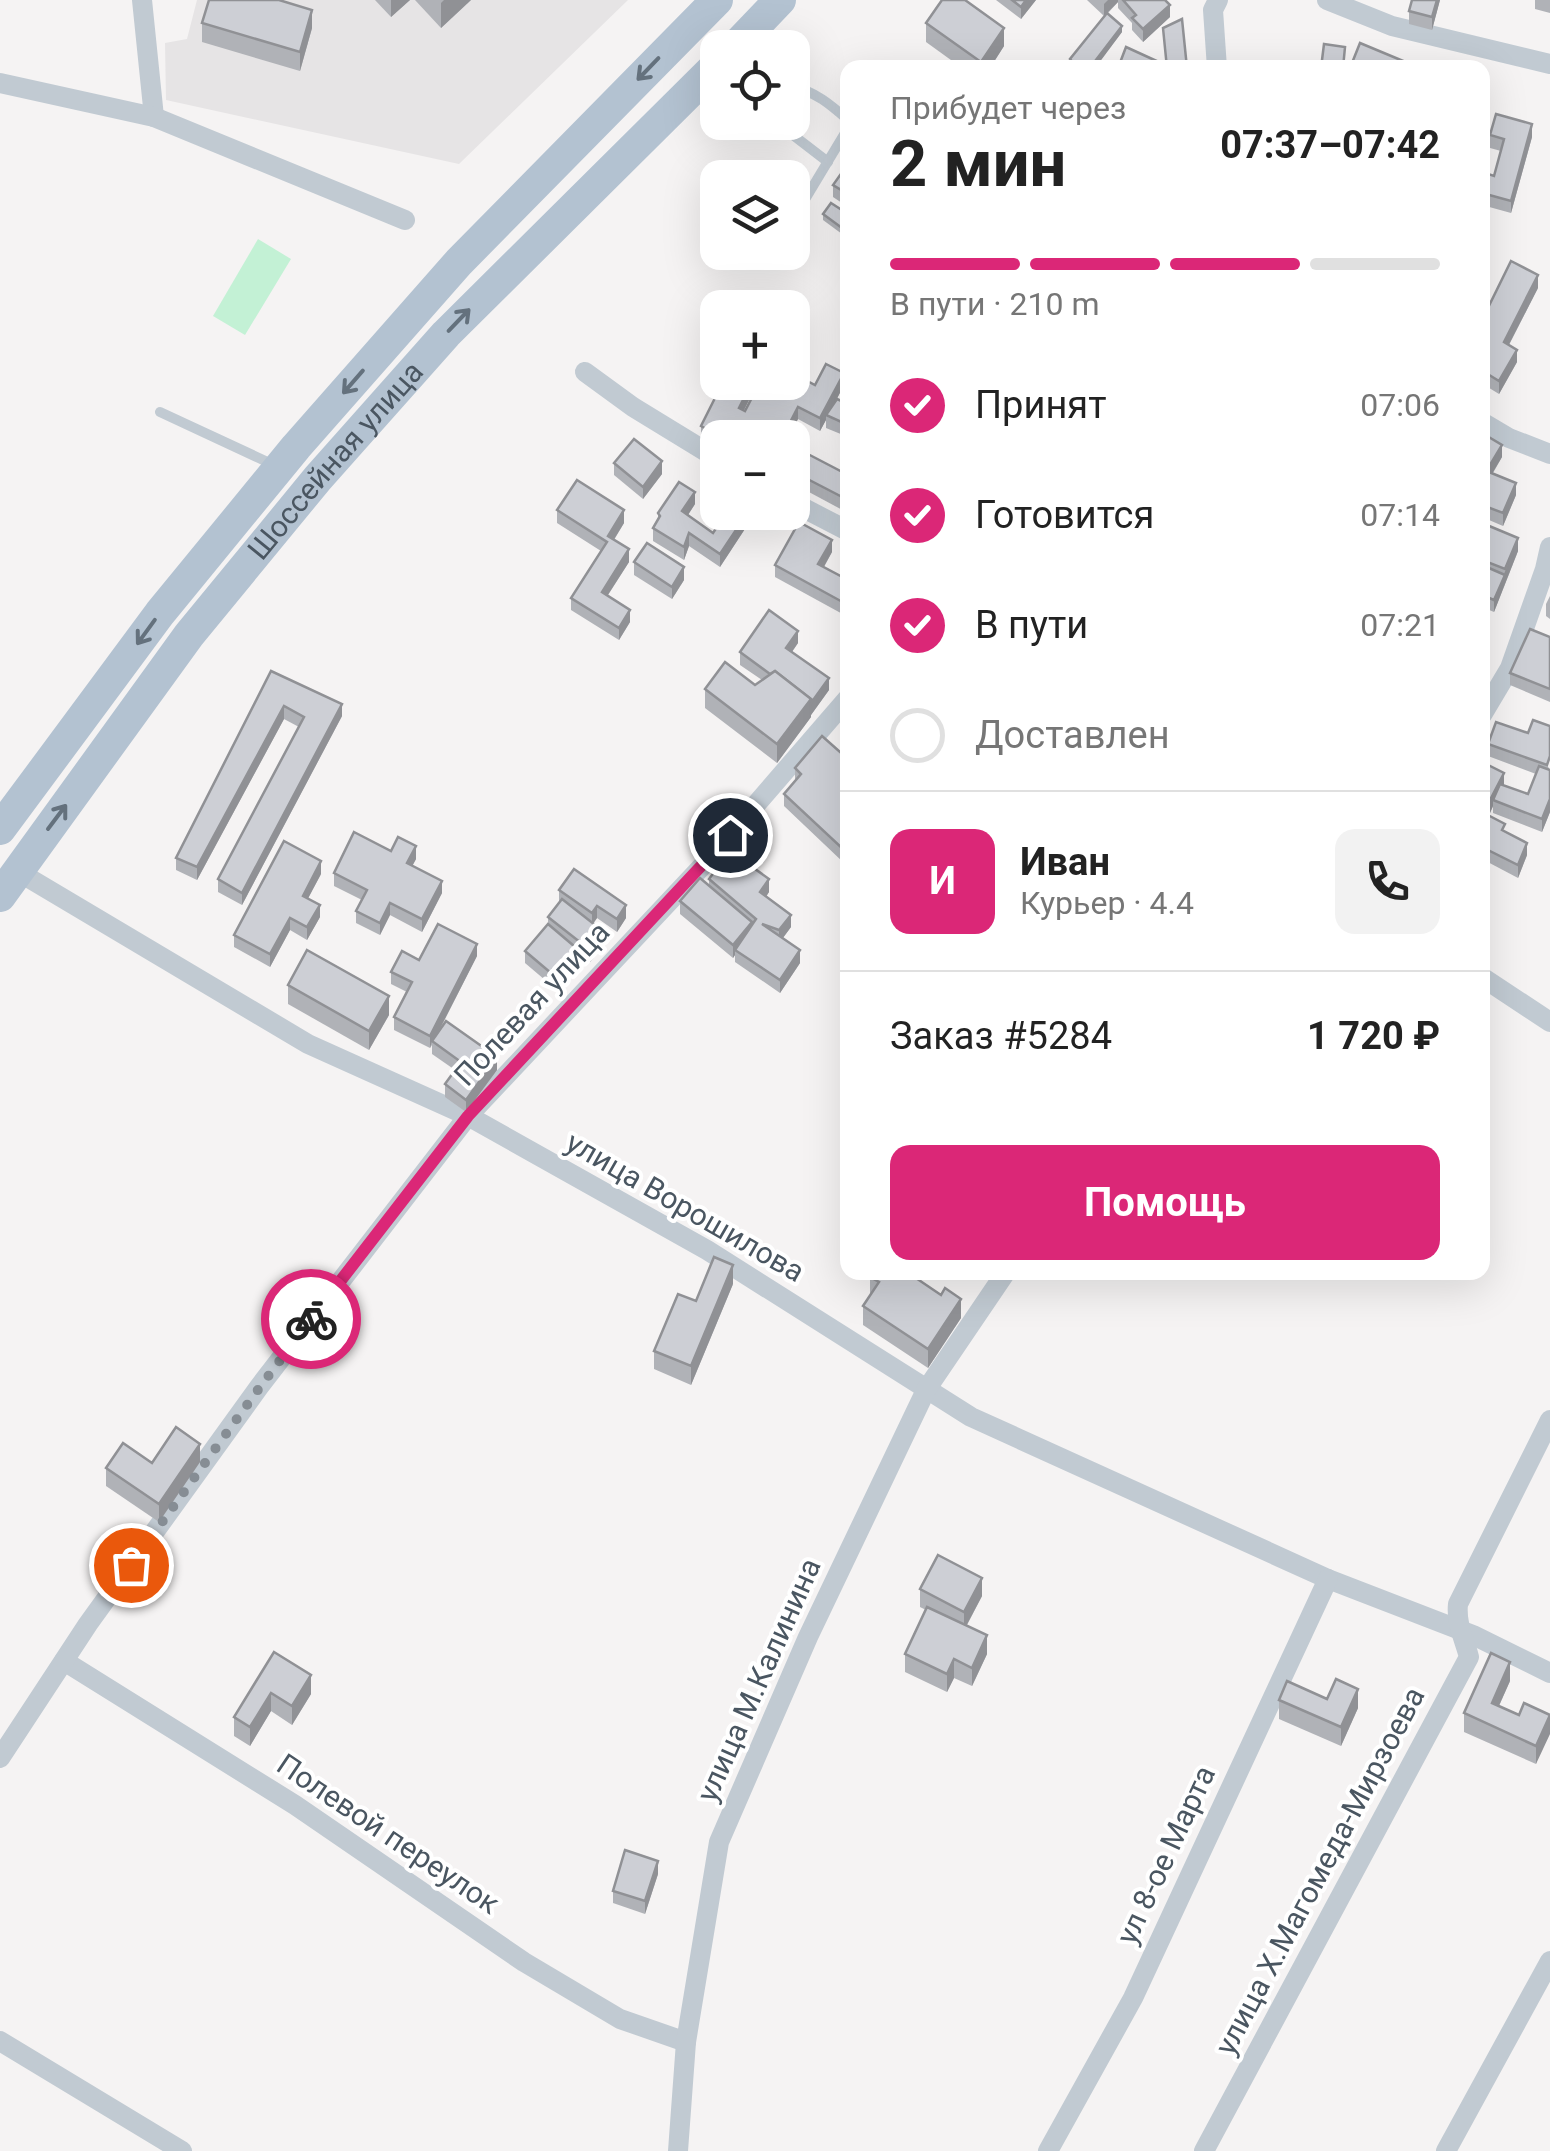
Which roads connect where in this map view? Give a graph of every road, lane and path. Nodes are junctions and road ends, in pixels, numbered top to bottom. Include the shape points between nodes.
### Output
1 (142, 0) edge
2 (716, 0) edge
3 (780, 0) edge
4 (1327, 0) edge
5 (1211, 3) edge
6 (751, 30) edge
7 (1216, 60) edge
8 (1550, 64) edge
9 (0, 83) edge
10 (700, 87) edge
11 (810, 92) edge
12 (840, 114) edge
13 (154, 117) junction
14 (799, 140) edge
15 (840, 142) edge
16 (828, 162) junction
17 (810, 191) edge
18 (405, 220) dead end
19 (585, 372) dead end
20 (160, 412) dead end
21 (1490, 427) edge
22 (700, 448) edge
23 (1550, 454) edge
24 (280, 467) junction
25 (810, 511) edge
26 (840, 527) edge
27 (1550, 547) edge
28 (1490, 702) edge
29 (840, 707) edge
30 (0, 829) edge
31 (9, 884) edge
32 (1490, 981) edge
33 (1550, 1022) edge
34 (468, 1116) junction
35 (1001, 1280) edge
36 (926, 1390) junction
37 (1550, 1420) edge
38 (1328, 1579) junction
39 (1458, 1624) junction
40 (64, 1661) junction
41 (1550, 1673) edge
42 (0, 1758) edge
43 (1550, 1962) edge
44 (0, 2041) edge
45 (686, 2042) junction
46 (182, 2151) edge
47 (678, 2151) edge
48 (1048, 2151) edge
49 (1204, 2151) edge
50 (1446, 2151) edge

1 - 13 street
2 -> 24 main road, Шоссейная улица via 460,262
3 - 6 main road
4 - 8 street via 1392,26
5 - 7 street
9 - 13 street
31 -> 10 main road, Шоссейная улица via 188,635 318,478 446,334
11 - 12 lane
13 - 18 street
14 - 16 lane
15 - 16 lane
16 - 17 lane
19 - 22 street
20 - 24 lane
21 - 23 street
24 -> 30 main road, Шоссейная улица via 160,612
25 - 26 street
27 - 28 street via 1510,668
29 - 34 street, Полевая улица via 708,860
31 - 34 street, улица Ворошилова via 308,1044
32 - 33 street
34 - 36 street, улица Ворошилова via 707,1250
34 - 40 street, Полевая улица via 260,1387
35 - 36 street, улица М.Калинина
36 - 38 street, улица Ворошилова
36 - 45 street, улица М.Калинина via 719,1842
37 - 39 street via 1458,1604
38 - 39 street, улица Ворошилова
38 - 48 street, ул 8-ое Марта via 1133,1998
39 - 41 street, улица Ворошилова
39 - 49 street, улица Х.Магомеда-Мирзоева via 1469,1657
40 - 42 street, Полевая улица
40 - 45 street, Полевой переулок via 294,1805 524,1962 620,2019
43 - 50 street
44 - 46 street
45 - 47 street, улица М.Калинина

